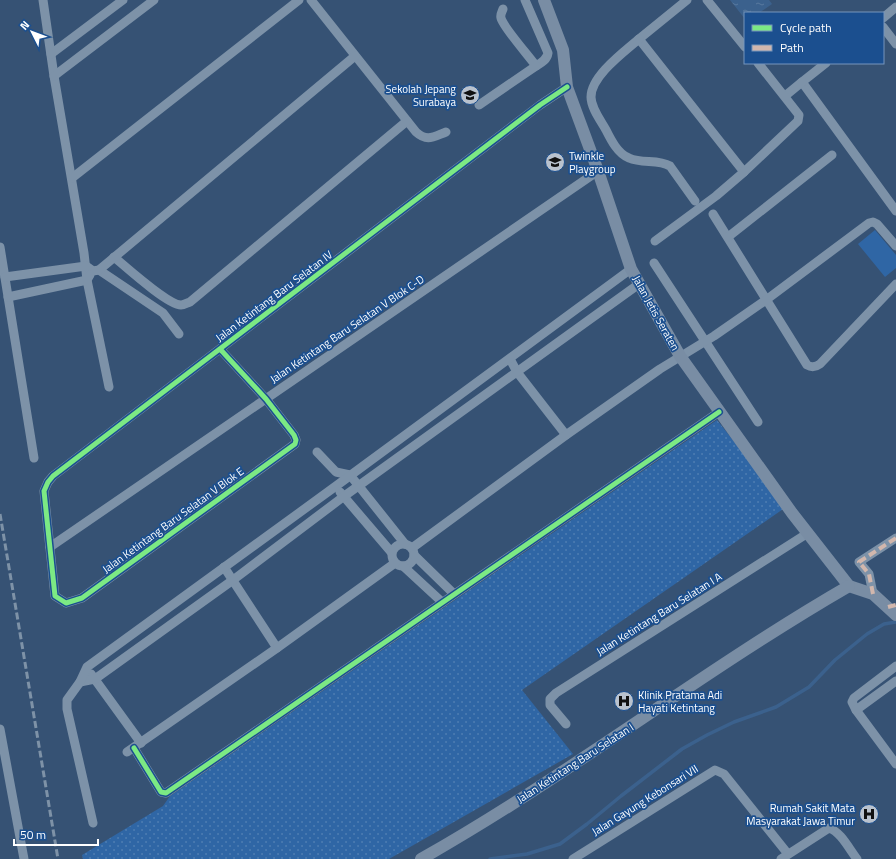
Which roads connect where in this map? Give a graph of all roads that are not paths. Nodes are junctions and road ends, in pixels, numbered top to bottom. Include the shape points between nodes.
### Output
1 (43, 0) edge
2 (123, 0) edge
3 (154, 0) edge
4 (299, 0) edge
5 (311, 0) edge
6 (526, 0) edge
7 (544, 0) edge
8 (687, 0) edge
9 (707, 0) edge
10 (896, 7) edge
11 (503, 9) dead end
12 (884, 17) edge
13 (884, 28) edge
14 (639, 39) junction
15 (896, 44) edge
16 (744, 46) edge
17 (51, 54) junction
18 (356, 56) junction
19 (759, 64) edge
20 (825, 64) edge
21 (536, 66) junction
22 (54, 76) junction
23 (802, 82) junction
24 (567, 87) junction
25 (785, 96) junction
26 (479, 105) dead end
27 (407, 121) junction
28 (446, 132) dead end
29 (832, 155) dead end
30 (598, 171) junction
31 (744, 172) junction
32 (72, 178) junction
33 (695, 201) dead end
34 (896, 211) edge
35 (713, 214) dead end
36 (728, 237) junction
37 (655, 241) dead end
38 (896, 246) edge
39 (0, 247) edge
40 (114, 257) junction
41 (654, 263) dead end
42 (93, 269) junction
43 (631, 270) junction
44 (5, 278) junction
45 (87, 280) junction
46 (638, 284) junction
47 (896, 284) edge
48 (8, 297) junction
49 (766, 300) junction
50 (179, 334) dead end
51 (705, 341) junction
52 (220, 349) junction
53 (680, 356) junction
54 (510, 359) junction
55 (517, 372) junction
56 (109, 387) dead end
57 (266, 399) junction
58 (719, 412) junction
59 (758, 422) dead end
60 (566, 435) junction
61 (317, 452) dead end
62 (34, 458) dead end
63 (336, 472) junction
64 (350, 475) junction
65 (336, 486) junction
66 (359, 486) junction
67 (343, 497) junction
68 (808, 533) junction
69 (896, 538) edge
70 (50, 547) junction
71 (410, 549) junction
72 (392, 553) junction
73 (399, 564) junction
74 (224, 567) junction
75 (233, 580) junction
76 (849, 586) junction
77 (454, 594) junction
78 (873, 594) junction
79 (442, 602) junction
80 (893, 609) edge
81 (277, 648) junction
82 (896, 666) edge
83 (87, 667) junction
84 (95, 679) junction
85 (896, 681) edge
86 (80, 682) junction
87 (856, 710) junction
88 (566, 724) dead end
89 (0, 729) edge
90 (134, 748) junction
91 (896, 764) edge
92 (93, 823) dead end
93 (784, 856) edge
94 (24, 859) edge
95 (421, 859) edge
96 (573, 859) edge
97 (857, 859) edge

1 - 17 street
2 - 17 street
3 - 22 street
4 - 32 street
5 - 18 street
6 - 21 street via 548,54 544,61
7 - 24 street, Jalan Jetis Seraten via 563,50
8 - 14 street
9 - 16 street
10 - 12 street
11 - 21 street via 503,24
13 - 15 street
14 - 31 street
14 - 33 street via 597,79 591,97 593,105 614,145 627,158 670,166
17 - 22 street
18 - 27 street
18 - 40 street
19 - 25 street
20 - 23 street
21 - 26 street
22 - 32 street
23 - 25 street
23 - 34 street
24 - 30 street, Jalan Jetis Seraten
24 - 52 street, Jalan Ketintang Baru Selatan IV
25 - 31 street via 799,115 798,121
27 - 28 street via 422,138 428,139
27 - 40 street via 190,302 181,305 172,302
29 - 36 street
30 - 43 street, Jalan Jetis Seraten
30 - 57 street, Jalan Ketintang Baru Selatan V Blok C-D
31 - 37 street via 710,201
32 - 42 street
35 - 36 street
36 - 49 street
38 - 49 street via 879,226 869,222
39 - 44 street
40 - 42 street
41 - 51 street
42 - 44 street
42 - 45 street
42 - 50 street via 163,313
43 - 46 street, Jalan Jetis Seraten
43 - 54 street
44 - 48 street
45 - 48 street
45 - 56 street
46 - 53 street, Jalan Jetis Seraten
46 - 55 street
47 - 49 street via 820,364 813,367 807,365
48 - 62 street
49 - 51 street
51 - 53 street
51 - 59 street
52 - 57 street
52 - 70 street, Jalan Ketintang Baru Selatan IV via 48,482 44,491
53 - 58 street, Jalan Jetis Seraten
53 - 60 street
54 - 55 street
54 - 64 street
55 - 60 street
55 - 66 street
57 - 70 street, Jalan Ketintang Baru Selatan V Blok C-D
57 - 70 street, Jalan Ketintang Baru Selatan V Blok E via 294,435 296,444 82,598 66,603 55,596
58 - 68 street, Jalan Jetis Seraten
58 - 77 street
60 - 71 street
61 - 63 street
63 - 64 street
63 - 65 street
64 - 65 street
64 - 66 street
65 - 67 street
65 - 74 street
66 - 67 street
66 - 71 street
67 - 72 street
67 - 75 street
68 - 76 street, Jalan Jetis Seraten
68 - 88 street, Jalan Ketintang Baru Selatan I A via 556,693 550,699 550,705
69 - 78 street via 859,562 869,574
71 - 72 street via 399,544 394,547
71 - 73 street via 410,562
71 - 77 street
72 - 73 street
73 - 79 street
73 - 81 street
74 - 75 street
74 - 83 street
75 - 81 street
75 - 84 street
76 - 78 street
76 - 95 street, Jalan Ketintang Baru Selatan I via 736,656 540,786
77 - 79 street
78 - 80 street
79 - 90 street via 166,793 161,792
81 - 90 street
82 - 87 street via 854,698 852,702
83 - 84 street
83 - 86 street
84 - 86 street
84 - 90 street
85 - 87 street
86 - 92 street via 67,700 66,709
87 - 91 street
89 - 94 street
93 - 96 street, Jalan Gayung Kebonsari VII via 724,774 715,770
93 - 97 street via 829,828 839,835

